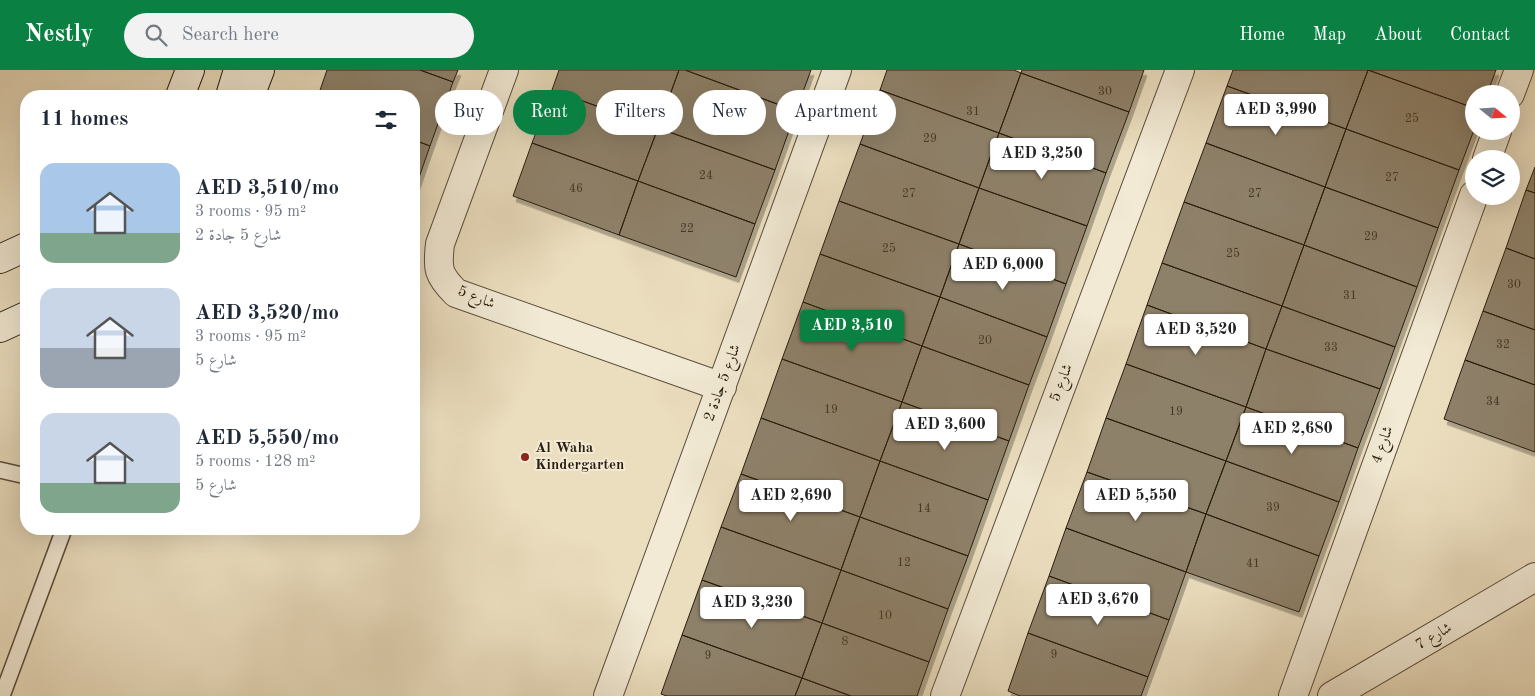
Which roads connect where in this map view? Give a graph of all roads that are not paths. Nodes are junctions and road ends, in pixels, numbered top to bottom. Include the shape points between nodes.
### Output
1 (190, 70) edge
2 (238, 70) edge
3 (260, 70) edge
4 (504, 70) edge
5 (837, 70) edge
6 (1180, 70) edge
7 (1519, 70) edge
8 (1513, 85) edge
9 (182, 90) edge
10 (232, 90) edge
11 (252, 90) edge
12 (1470, 205) edge
13 (20, 250) edge
14 (0, 259) edge
15 (20, 319) edge
16 (0, 328) edge
17 (722, 387) junction
18 (0, 470) edge
19 (20, 475) edge
20 (62, 535) edge
21 (1535, 577) edge
22 (2, 696) edge
23 (608, 696) edge
24 (945, 696) edge
25 (1293, 696) edge
26 (1332, 696) edge

1 - 9 street
2 - 10 street
3 - 11 street
4 - 17 street, شارع 5 via 440,244 438,264 446,283 456,293
5 - 17 street, شارع 5 جادة 2
6 - 24 street, شارع 5
7 - 8 street
12 - 25 street, شارع 4
13 - 14 street
15 - 16 street
17 - 23 street, شارع 5 جادة 2
18 - 19 lane
20 - 22 lane
21 - 26 street, شارع 7

